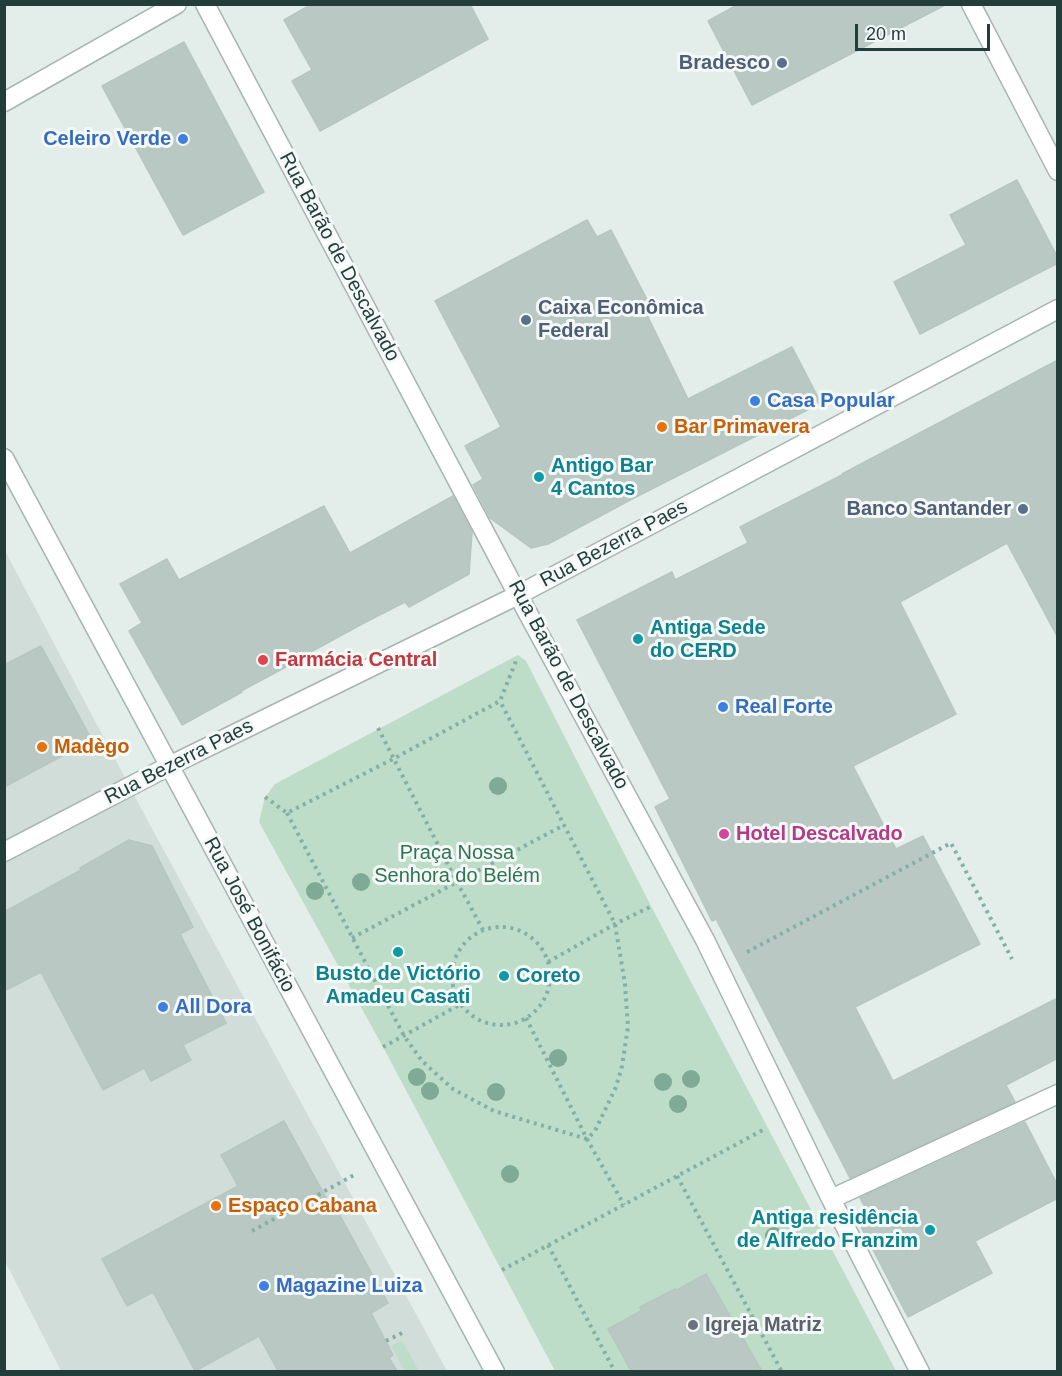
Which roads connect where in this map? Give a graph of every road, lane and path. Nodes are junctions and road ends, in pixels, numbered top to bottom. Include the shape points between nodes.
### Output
1 (177, 4) edge
2 (205, 4) edge
3 (971, 4) edge
4 (4, 102) edge
5 (1058, 171) edge
6 (1058, 309) edge
7 (4, 458) edge
8 (518, 595) junction
9 (518, 655) dead end
10 (500, 701) junction
11 (378, 728) dead end
12 (393, 759) junction
13 (169, 766) junction
14 (265, 797) dead end
15 (287, 813) junction
16 (564, 825) junction
17 (4, 852) edge
18 (457, 882) junction
19 (651, 906) dead end
20 (615, 924) junction
21 (483, 930) junction
22 (352, 938) junction
23 (746, 952) dead end
24 (1012, 959) dead end
25 (548, 962) junction
26 (461, 1004) junction
27 (526, 1018) junction
28 (404, 1036) junction
29 (383, 1047) dead end
30 (1058, 1094) edge
31 (768, 1128) dead end
32 (587, 1139) junction
33 (381, 1160) junction
34 (676, 1176) junction
35 (831, 1200) junction
36 (624, 1205) junction
37 (252, 1231) dead end
38 (548, 1245) junction
39 (502, 1270) dead end
40 (404, 1332) dead end
41 (386, 1341) dead end
42 (495, 1371) edge
43 (615, 1371) edge
44 (782, 1371) edge
45 (920, 1371) edge

1 - 4 street
2 - 8 street, Rua Barão de Descalvado
3 - 5 street
6 - 8 street, Rua Bezerra Paes
7 - 13 street, Rua José Bonifácio
8 - 13 street, Rua Bezerra Paes
8 - 35 street, Rua Barão de Descalvado via 705,940
9 - 10 path
10 - 12 path
10 - 16 path
11 - 12 path
12 - 15 path
12 - 18 path
13 - 17 street, Rua Bezerra Paes
13 - 33 street, Rua José Bonifácio
14 - 15 path
15 - 22 path
16 - 18 path
16 - 20 path
18 - 21 path
18 - 22 path
19 - 20 path
20 - 25 path
20 - 32 path via 628,1027 616,1087 595,1131
21 - 25 path via 499,926 530,936
21 - 26 path via 460,948 454,961 454,990
22 - 28 path
23 - 24 path via 951,843
25 - 27 path via 547,994
26 - 27 path via 471,1015 498,1025
26 - 28 path
27 - 32 path
28 - 29 path
28 - 32 path via 422,1061 453,1089 494,1112
30 - 35 street
31 - 34 path
32 - 36 path
33 - 37 path
33 - 42 street, Rua José Bonifácio
34 - 36 path
34 - 44 path
35 - 45 street, Rua Barão de Descalvado
36 - 38 path
38 - 39 path
38 - 43 path
40 - 41 path

